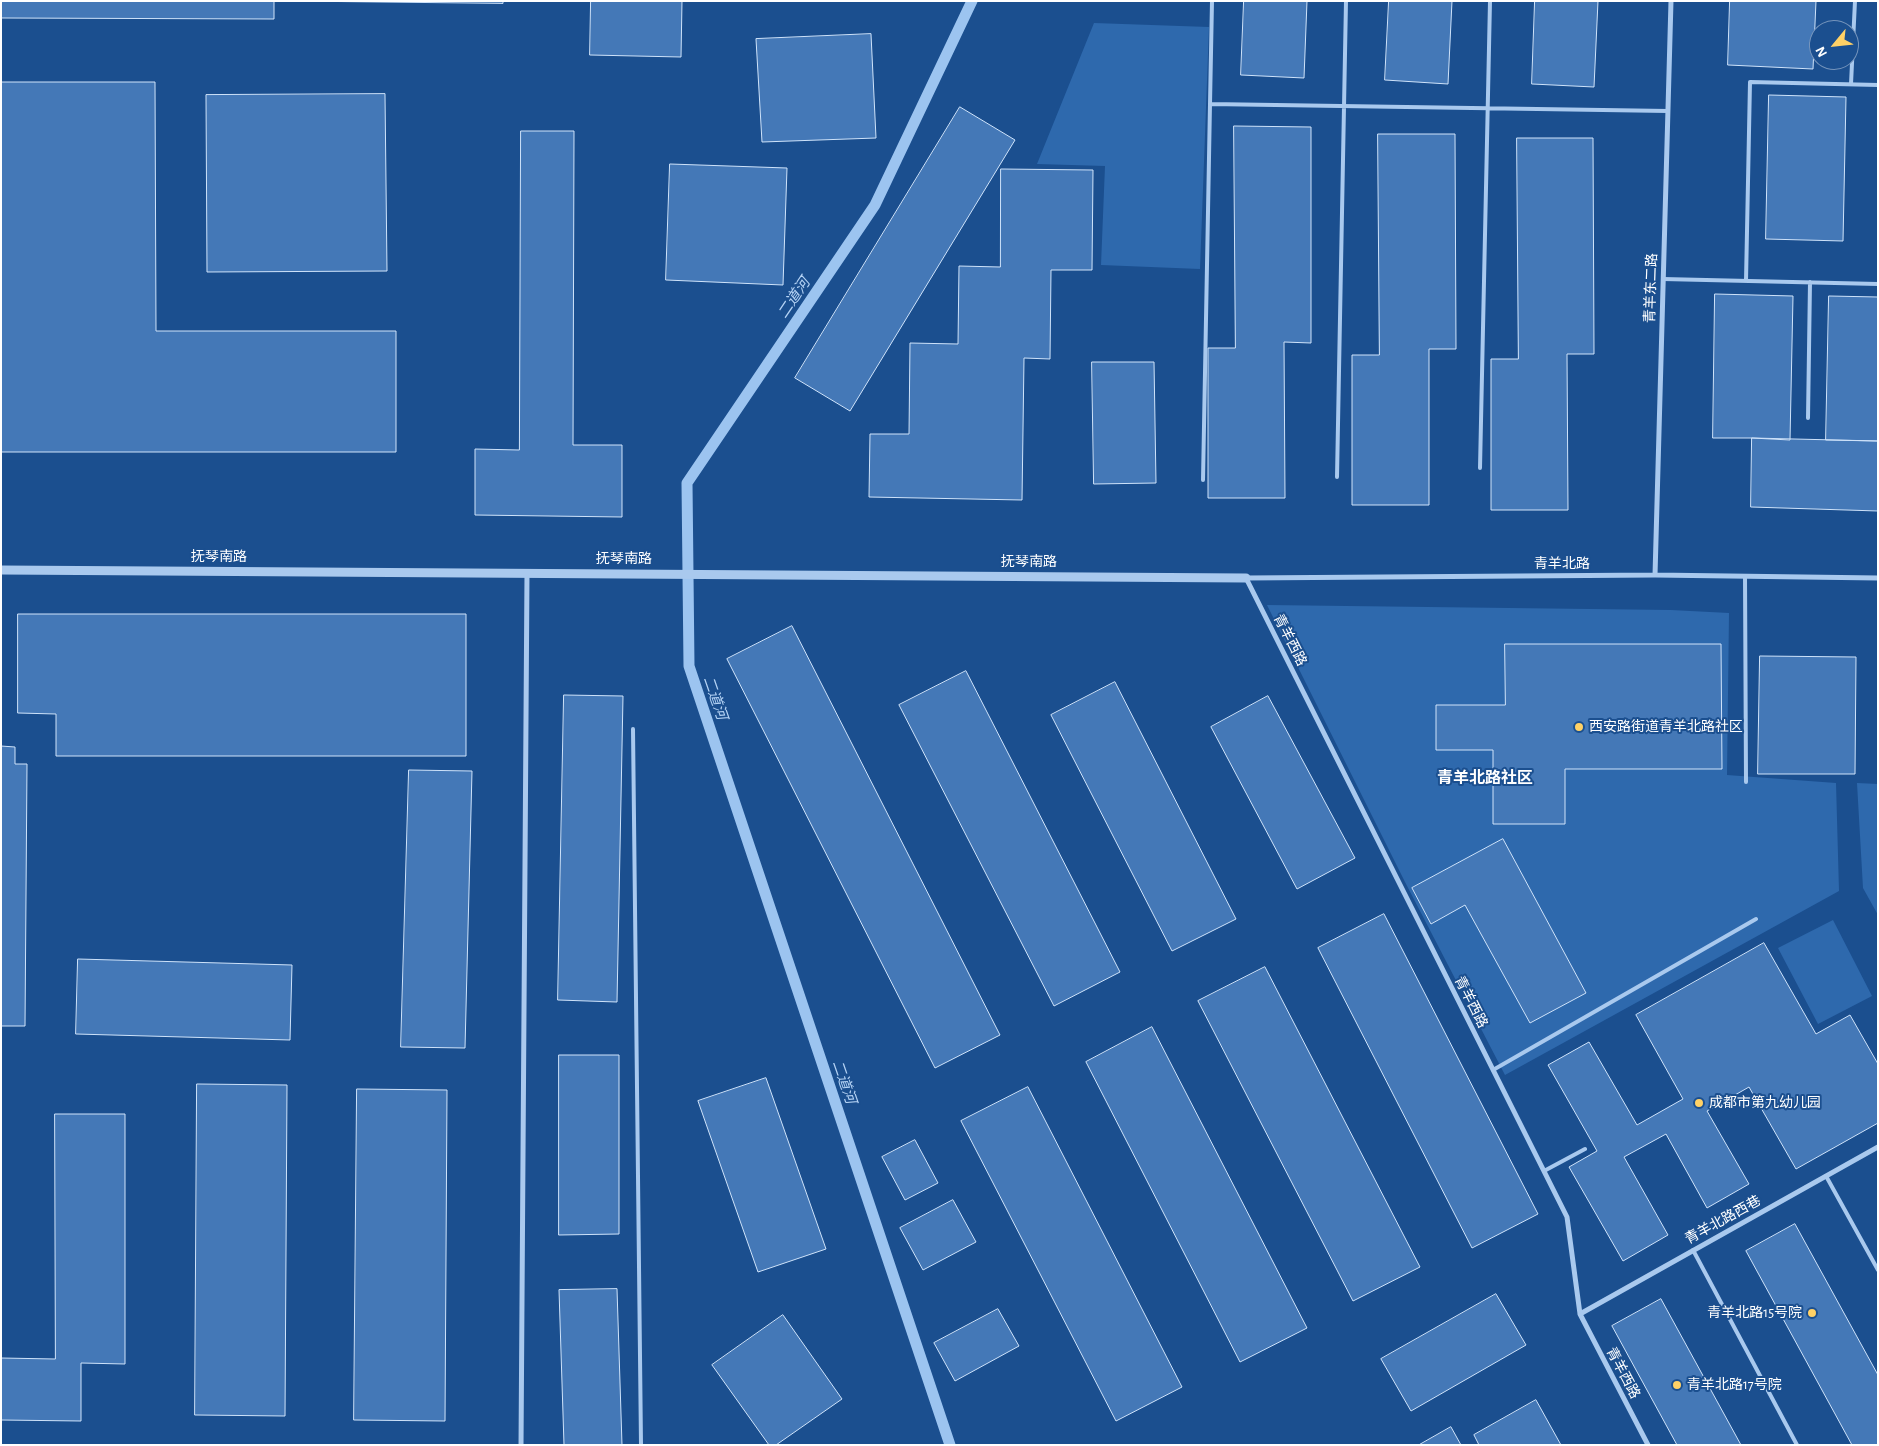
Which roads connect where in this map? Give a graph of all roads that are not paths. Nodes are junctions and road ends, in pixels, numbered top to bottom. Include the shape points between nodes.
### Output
1 (1212, 1) edge
2 (1346, 1) edge
3 (1490, 1) edge
4 (1671, 1) edge
5 (1855, 1) edge
6 (1851, 84) junction
7 (1878, 85) edge
8 (1210, 104) junction
9 (1343, 106) junction
10 (1487, 108) junction
11 (1668, 111) junction
12 (1663, 279) junction
13 (1746, 281) junction
14 (1810, 282) junction
15 (1878, 284) edge
16 (1808, 418) dead end
17 (1480, 468) dead end
18 (1337, 477) dead end
19 (1202, 480) dead end
20 (1, 570) edge
21 (527, 573) junction
22 (1655, 575) junction
23 (1745, 576) junction
24 (1246, 578) junction
25 (1878, 578) edge
26 (633, 729) dead end
27 (1746, 782) dead end
28 (1756, 919) dead end
29 (1493, 1070) junction
30 (1878, 1147) edge
31 (1584, 1149) dead end
32 (1544, 1171) junction
33 (1826, 1176) junction
34 (1693, 1250) junction
35 (1878, 1270) edge
36 (1580, 1314) junction
37 (521, 1445) edge
38 (641, 1445) edge
39 (1648, 1445) edge
40 (1797, 1445) edge

1 - 8 lane
2 - 9 lane
3 - 10 lane
4 - 11 street, 青羊东二路
5 - 6 lane
6 - 7 lane
6 - 13 lane via 1750,82
8 - 9 lane
8 - 19 lane
9 - 10 lane
9 - 18 lane
10 - 11 lane
10 - 17 lane
11 - 12 street, 青羊东二路
12 - 13 lane
12 - 22 street, 青羊东二路
13 - 14 lane
14 - 15 lane
14 - 16 lane
20 - 21 street, 抚琴南路
21 - 24 street, 抚琴南路
21 - 37 street
22 - 23 street, 青羊北路
22 - 24 street, 青羊北路
23 - 25 street, 青羊北路
23 - 27 lane
24 - 29 street, 青羊西路
26 - 38 lane
28 - 29 lane
29 - 32 street, 青羊西路
30 - 33 street, 青羊北路西巷
31 - 32 lane
32 - 36 street, 青羊西路 via 1567,1217
33 - 34 street, 青羊北路西巷
33 - 35 lane
34 - 36 street, 青羊北路西巷
34 - 40 lane
36 - 39 street, 青羊西路

